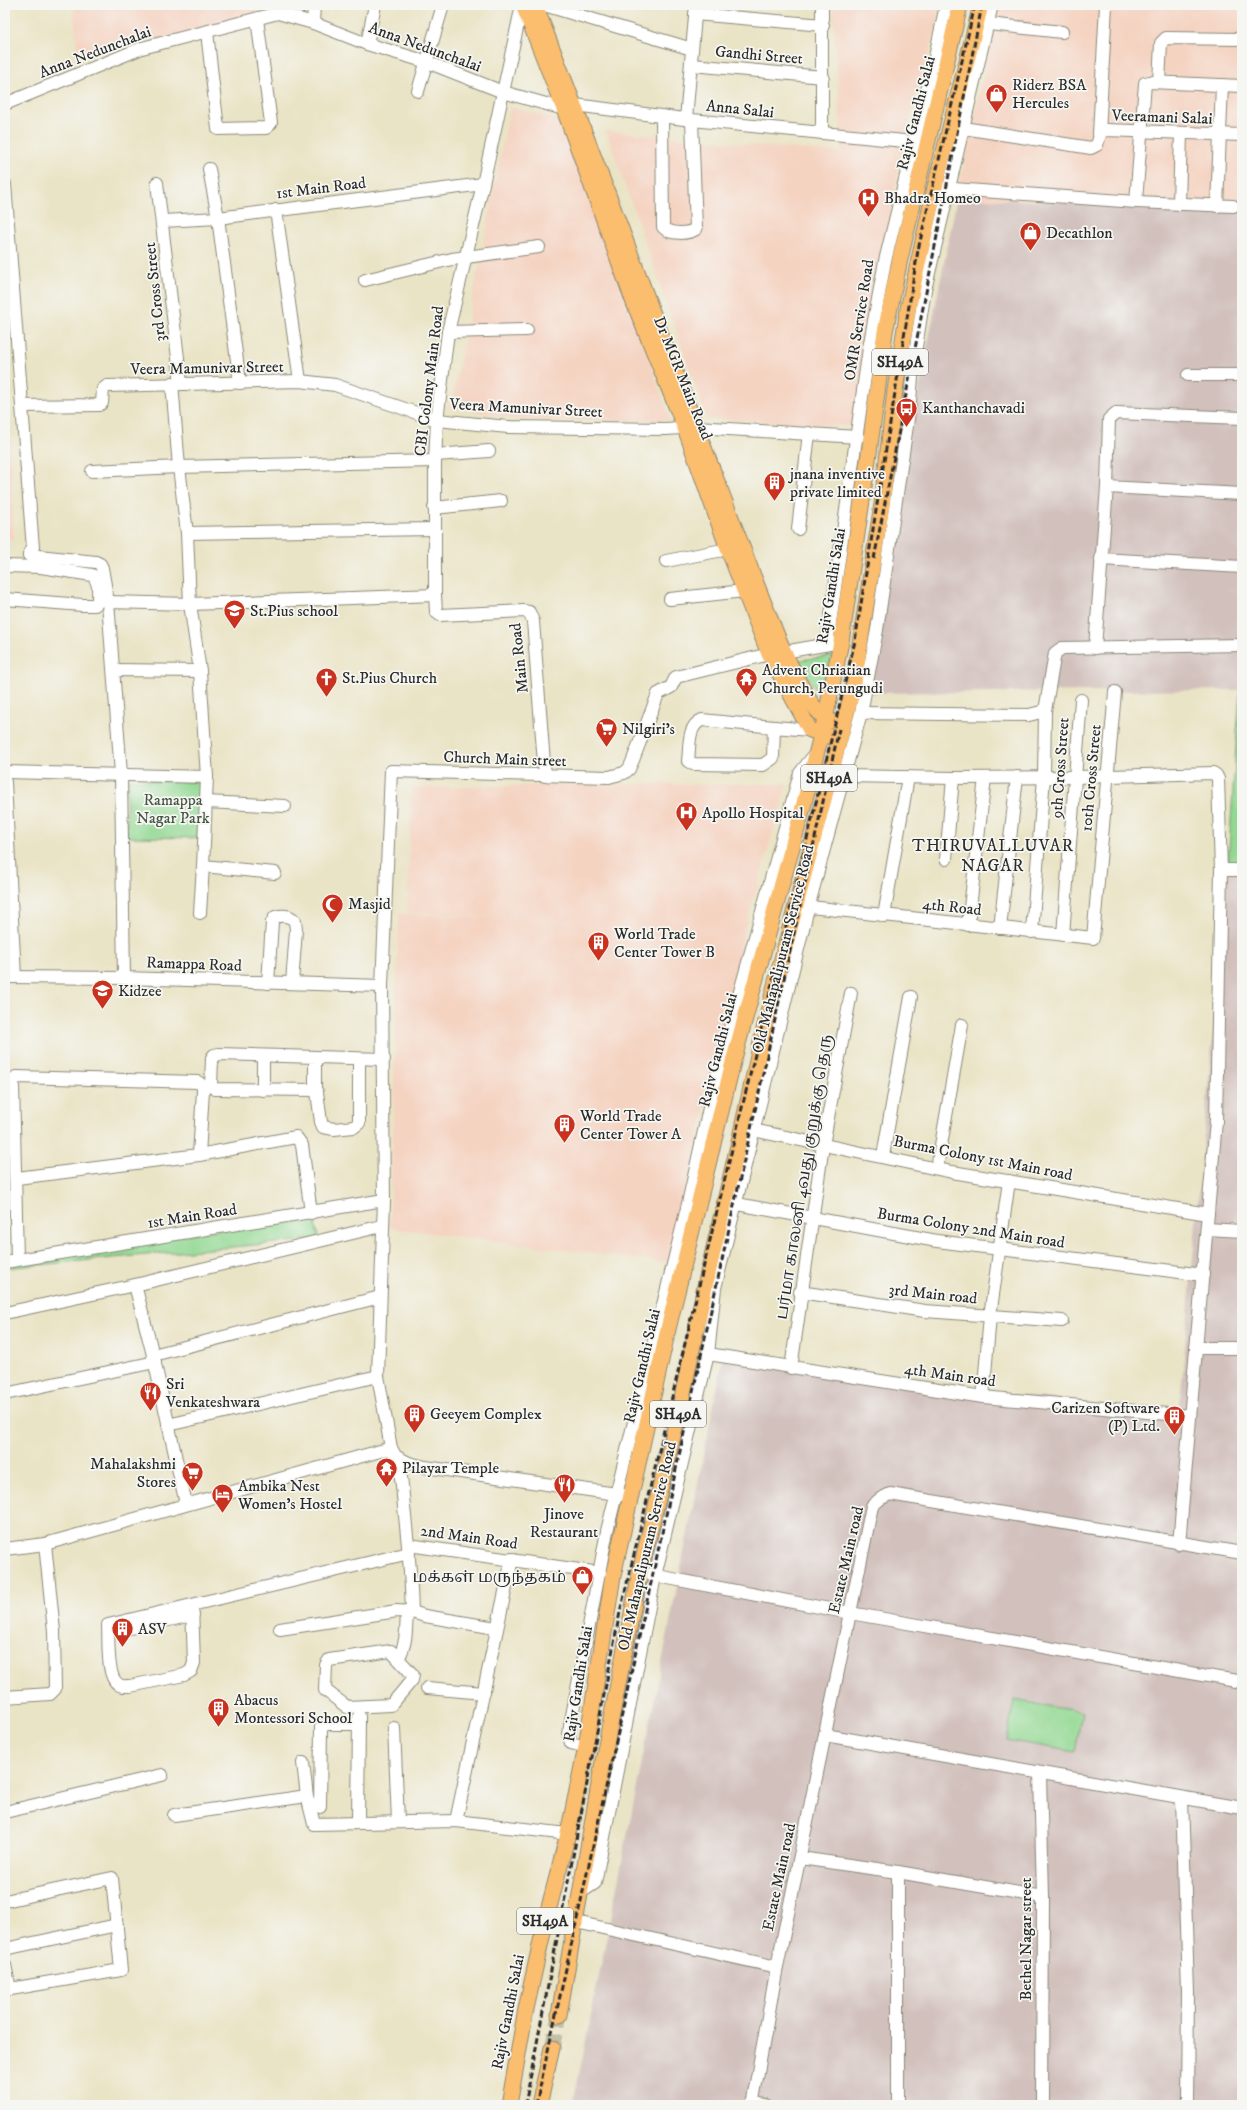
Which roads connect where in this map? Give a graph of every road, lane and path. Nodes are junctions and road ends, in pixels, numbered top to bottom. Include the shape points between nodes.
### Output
1 (314, 5) edge
2 (375, 5) edge
3 (443, 5) edge
4 (522, 5) edge
5 (535, 5) edge
6 (544, 5) edge
7 (822, 5) edge
8 (946, 5) edge
9 (960, 5) edge
10 (981, 5) edge
11 (992, 5) edge
12 (1106, 5) edge
13 (696, 9) edge
14 (257, 19) junction
15 (313, 23) junction
16 (988, 24) junction
17 (823, 25) junction
18 (207, 32) junction
19 (1062, 32) dead end
20 (1242, 39) edge
21 (367, 44) junction
22 (692, 49) junction
23 (427, 62) junction
24 (692, 65) junction
25 (823, 77) junction
26 (1159, 82) junction
27 (1222, 85) junction
28 (1242, 86) edge
29 (418, 90) dead end
30 (503, 92) junction
31 (5, 104) edge
32 (569, 107) junction
33 (662, 116) junction
34 (689, 119) junction
35 (957, 127) junction
36 (1140, 132) junction
37 (1181, 133) junction
38 (822, 134) junction
39 (1099, 134) junction
40 (1220, 135) junction
41 (1242, 135) edge
42 (920, 143) junction
43 (209, 169) dead end
44 (157, 183) dead end
45 (5, 184) edge
46 (483, 184) junction
47 (942, 188) junction
48 (1136, 202) junction
49 (1179, 204) junction
50 (1217, 206) junction
51 (1232, 206) dead end
52 (276, 210) junction
53 (218, 218) junction
54 (163, 221) junction
55 (539, 247) dead end
56 (465, 257) junction
57 (365, 280) dead end
58 (527, 330) dead end
59 (448, 332) junction
60 (1188, 375) dead end
61 (1242, 375) edge
62 (300, 381) junction
63 (240, 382) junction
64 (177, 383) junction
65 (22, 406) junction
66 (1242, 418) edge
67 (437, 420) junction
68 (691, 428) junction
69 (808, 433) junction
70 (858, 437) junction
71 (489, 451) dead end
72 (435, 458) junction
73 (179, 467) junction
74 (92, 471) dead end
75 (1107, 487) junction
76 (1242, 494) edge
77 (501, 501) dead end
78 (434, 508) junction
79 (434, 528) junction
80 (798, 529) dead end
81 (187, 533) junction
82 (728, 549) junction
83 (5, 558) edge
84 (1101, 559) junction
85 (36, 560) junction
86 (666, 561) dead end
87 (5, 566) edge
88 (1242, 567) edge
89 (744, 592) junction
90 (5, 599) edge
91 (670, 599) dead end
92 (435, 601) junction
93 (108, 602) junction
94 (190, 604) junction
95 (834, 643) junction
96 (1242, 645) edge
97 (1095, 648) junction
98 (784, 652) junction
99 (769, 654) junction
100 (114, 670) junction
101 (200, 671) junction
102 (1114, 692) dead end
103 (1081, 700) dead end
104 (1045, 711) junction
105 (861, 713) junction
106 (825, 719) junction
107 (843, 724) junction
108 (774, 727) junction
109 (816, 732) junction
110 (840, 740) junction
111 (5, 772) edge
112 (121, 774) junction
113 (545, 776) junction
114 (845, 776) junction
115 (1044, 776) junction
116 (1108, 776) junction
117 (207, 777) junction
118 (908, 777) junction
119 (1017, 777) junction
120 (1076, 777) junction
121 (953, 778) junction
122 (985, 778) junction
123 (5, 782) edge
124 (206, 802) junction
125 (285, 806) dead end
126 (946, 859) dead end
127 (203, 866) junction
128 (1221, 870) junction
129 (1242, 870) edge
130 (275, 873) dead end
131 (8, 906) edge
132 (802, 906) junction
133 (200, 913) dead end
134 (884, 916) junction
135 (968, 925) junction
136 (1000, 928) junction
137 (9, 931) edge
138 (761, 932) junction
139 (1032, 932) junction
140 (1063, 935) junction
141 (1093, 938) joint
142 (10, 977) edge
143 (124, 978) junction
144 (268, 983) junction
145 (292, 983) junction
146 (382, 986) junction
147 (851, 993) dead end
148 (911, 997) dead end
149 (962, 1025) dead end
150 (262, 1056) junction
151 (315, 1058) junction
152 (359, 1059) junction
153 (384, 1059) junction
154 (263, 1090) junction
155 (315, 1090) junction
156 (753, 1130) junction
157 (822, 1145) junction
158 (199, 1155) junction
159 (884, 1156) junction
160 (937, 1168) junction
161 (17, 1178) junction
162 (1009, 1181) junction
163 (384, 1200) junction
164 (736, 1204) junction
165 (697, 1212) junction
166 (311, 1213) junction
167 (1208, 1214) junction
168 (721, 1218) junction
169 (814, 1218) junction
170 (382, 1226) junction
171 (1206, 1229) junction
172 (1242, 1231) edge
173 (999, 1249) junction
174 (17, 1260) junction
175 (5, 1262) edge
176 (1203, 1275) junction
177 (712, 1279) junction
178 (135, 1285) junction
179 (800, 1292) junction
180 (380, 1297) junction
181 (5, 1313) edge
182 (990, 1316) junction
183 (1062, 1322) dead end
184 (1196, 1348) junction
185 (1242, 1348) edge
186 (708, 1354) junction
187 (154, 1359) junction
188 (791, 1368) junction
189 (378, 1376) junction
190 (5, 1394) edge
191 (983, 1397) junction
192 (1190, 1416) junction
193 (168, 1425) junction
194 (394, 1453) junction
195 (624, 1495) junction
196 (186, 1504) junction
197 (45, 1544) junction
198 (1179, 1544) junction
199 (5, 1549) edge
200 (409, 1549) junction
201 (1242, 1554) edge
202 (512, 1559) junction
203 (640, 1572) junction
204 (600, 1573) junction
205 (655, 1576) junction
206 (192, 1610) junction
207 (409, 1611) junction
208 (850, 1613) junction
209 (496, 1628) junction
210 (280, 1629) dead end
211 (398, 1657) junction
212 (1242, 1682) edge
213 (427, 1688) dead end
214 (484, 1693) junction
215 (5, 1697) edge
216 (359, 1707) junction
217 (359, 1724) junction
218 (394, 1728) dead end
219 (825, 1735) junction
220 (586, 1747) junction
221 (303, 1764) dead end
222 (1040, 1773) junction
223 (162, 1775) dead end
224 (307, 1796) junction
225 (1182, 1798) junction
226 (320, 1807) dead end
227 (1242, 1808) edge
228 (5, 1812) edge
229 (174, 1815) dead end
230 (456, 1821) junction
231 (358, 1822) junction
232 (398, 1822) junction
233 (568, 1834) junction
234 (800, 1858) junction
235 (898, 1872) junction
236 (581, 1892) junction
237 (1042, 1897) junction
238 (5, 1901) edge
239 (576, 1922) junction
240 (117, 1925) junction
241 (5, 1949) edge
242 (5, 1965) edge
243 (777, 1967) junction
244 (8, 1990) edge
245 (559, 2015) tunnel mouth
246 (552, 2048) tunnel mouth
247 (752, 2104) edge
248 (510, 2105) edge
249 (539, 2105) edge
250 (765, 2105) edge
251 (898, 2105) edge
252 (1042, 2105) edge
253 (1187, 2105) edge

1 - 15 street
2 - 21 street
3 - 23 street
4 - 30 street, CBI Colony Main Road
4 - 32 main road, Dr MGR Main Road
5 - 32 main road, Dr MGR Main Road
6 - 22 street
7 - 17 street
8 - 42 street, OMR Service Road
9 - 42 main road, Rajiv Gandhi Salai / SH49A
10 - 35 main road, SH49A
11 - 16 street
12 - 39 street
13 - 17 street
13 - 22 street
14 - 15 street, Anna Nedunchalai via 271,14 284,14
14 - 18 street, Anna Nedunchalai
14 - 18 street via 270,123 266,128 218,129
15 - 21 street, Anna Nedunchalai
16 - 19 street
16 - 35 street
17 - 25 street
18 - 31 street, Anna Nedunchalai via 142,48
20 - 26 street via 1166,38 1161,43
21 - 23 street, Anna Nedunchalai
22 - 24 street
23 - 29 street
23 - 30 street, Anna Nedunchalai
24 - 25 street, Gandhi Street
24 - 34 street
25 - 38 street
26 - 27 street
26 - 36 street via 1147,82 1144,85
27 - 28 street
27 - 40 street
30 - 32 street, Anna Nedunchalai
30 - 46 street, CBI Colony Main Road
32 - 33 street, Anna Salai
32 - 68 main road, Dr MGR Main Road via 634,303
33 - 34 street, Anna Salai
33 - 34 street via 663,227 671,232 692,232 696,229
34 - 38 street, Anna Salai
35 - 39 street, Veeramani Salai via 1091,148 1097,145
35 - 47 main road, SH49A
36 - 37 street, Veeramani Salai
36 - 39 street, Veeramani Salai via 1106,130
36 - 48 street
37 - 40 street, Veeramani Salai
37 - 49 street
38 - 42 street, Anna Salai
40 - 41 street, Veeramani Salai
40 - 50 street
42 - 70 street, OMR Service Road via 884,261 869,348
42 - 95 main road, Rajiv Gandhi Salai / SH49A via 885,332 869,453
43 - 53 street
44 - 54 street, 3rd Cross Street
45 - 65 street
46 - 52 street, 1st Main Road
46 - 56 street, CBI Colony Main Road
47 - 48 street
47 - 105 street, Old Mahapalipuram Service Road via 913,366 909,412 879,622
47 - 107 main road, SH49A via 908,309 895,390 882,504 853,688
48 - 49 street
49 - 50 street
50 - 51 street
52 - 53 street, 1st Main Road
52 - 62 street
53 - 54 street, 1st Main Road
53 - 63 street
54 - 64 street, 3rd Cross Street
55 - 56 street
56 - 57 street
56 - 59 street, CBI Colony Main Road
58 - 59 street
59 - 67 street, CBI Colony Main Road
60 - 61 street
62 - 63 street, Veera Mamunivar Street
62 - 67 street, Veera Mamunivar Street via 335,385
63 - 64 street, Veera Mamunivar Street
64 - 65 street, Veera Mamunivar Street via 106,387 102,390 102,403 99,406
64 - 73 street, 3rd Cross Street
65 - 85 street
66 - 75 street via 1116,413 1112,415 1109,424
67 - 68 street, Veera Mamunivar Street via 508,427
67 - 72 street, CBI Colony Main Road
68 - 69 street, Veera Mamunivar Street
68 - 82 main road, Dr MGR Main Road
68 - 98 main road, Dr MGR Main Road
69 - 70 street, Veera Mamunivar Street
69 - 80 street
70 - 95 street, OMR Service Road
71 - 72 street
72 - 73 street
72 - 78 street, CBI Colony Main Road
73 - 74 street
73 - 81 street, 3rd Cross Street
75 - 76 street
75 - 84 street
77 - 78 street
78 - 79 street, CBI Colony Main Road
79 - 81 street
79 - 92 street, CBI Colony Main Road
81 - 94 street, 3rd Cross Street
82 - 86 street
82 - 89 main road, Dr MGR Main Road
83 - 85 street
84 - 88 street
84 - 97 street
85 - 87 street
85 - 90 street via 92,575 98,584 98,602 94,605 83,605
85 - 93 street via 100,564
89 - 91 street
89 - 99 main road, Dr MGR Main Road
92 - 94 street
92 - 113 street, Main Road via 436,612 440,614 523,611 531,615
93 - 94 street
93 - 100 street
94 - 101 street, 3rd Cross Street
95 - 98 street
95 - 106 main road, Rajiv Gandhi Salai / SH49A
96 - 97 street
97 - 104 street via 1066,647 1055,653
98 - 106 main road, Dr MGR Main Road via 813,706
99 - 109 main road, Dr MGR Main Road
99 - 113 street, Church Main street via 676,677 671,687 658,694 633,760 624,774
100 - 101 street
100 - 112 street
101 - 117 street, 3rd Cross Street
102 - 116 street, 10th Cross Street
103 - 120 street, 9th Cross Street
104 - 105 street via 1029,715
104 - 115 street
105 - 114 street, Old Mahapalipuram Service Road
106 - 107 main road
106 - 109 main road, Rajiv Gandhi Salai / SH49A
107 - 110 main road, SH49A
108 - 108 street via 702,720 696,722 692,729 688,761 693,764 763,765 773,758
108 - 109 street
109 - 110 main road
109 - 138 main road, Rajiv Gandhi Salai / SH49A via 817,752
110 - 132 main road, SH49A
111 - 112 street
112 - 117 street
112 - 143 street
113 - 146 street, Church Main street via 391,771
114 - 118 street
114 - 132 street, Old Mahapalipuram Service Road
115 - 119 street
115 - 120 street
115 - 139 street
116 - 120 street
116 - 128 street via 1216,775 1220,784
116 - 141 street, 10th Cross Street
117 - 124 street, 3rd Cross Street
118 - 121 street
118 - 134 street
119 - 122 street
119 - 136 street
120 - 140 street, 9th Cross Street
121 - 122 street
121 - 126 street
122 - 135 street
123 - 131 street
124 - 125 street
124 - 127 street, 3rd Cross Street
127 - 130 street
127 - 133 street, 3rd Cross Street
128 - 129 street
128 - 167 street via 1217,1092
131 - 137 street
132 - 134 street, 4th Road
132 - 156 street, Old Mahapalipuram Service Road
132 - 168 main road, SH49A via 767,1016
134 - 135 street, 4th Road
135 - 136 street, 4th Road
136 - 139 street, 4th Road
137 - 142 street
138 - 165 main road, Rajiv Gandhi Salai / SH49A
138 - 195 street via 713,1090
139 - 140 street, 4th Road
140 - 141 street, 4th Road
142 - 143 street, Ramappa Road
143 - 144 street, Ramappa Road
144 - 145 street, Ramappa Road
144 - 145 street via 272,922 275,917 281,915 291,917 295,921
145 - 146 street, Ramappa Road
146 - 153 street, 2nd Main Road
147 - 157 street, பர்மா காலனி 4வது குறுக்கு தெரு
148 - 159 street
149 - 160 street
150 - 151 street
150 - 154 street
150 - 154 street via 214,1055 211,1086 215,1090
151 - 152 street
151 - 155 street
152 - 153 street
152 - 155 street via 359,1122 354,1127 323,1127
153 - 163 street, 2nd Main Road
154 - 155 street
156 - 157 street, Burma Colony 1st Main road
156 - 164 street, Old Mahapalipuram Service Road
157 - 159 street, Burma Colony 1st Main road
157 - 169 street, பர்மா காலனி 4வது குறுக்கு தெரு
158 - 161 street
158 - 161 street via 203,1086 198,1082 20,1076 13,1081
158 - 166 street via 296,1137 302,1145
159 - 160 street, Burma Colony 1st Main road
160 - 162 street, Burma Colony 1st Main road
161 - 174 street
162 - 167 street, Burma Colony 1st Main road
162 - 173 street
163 - 166 street, 1st Main Road
163 - 170 street, 2nd Main Road
164 - 169 street, Burma Colony 2nd Main road
164 - 177 street, Old Mahapalipuram Service Road
165 - 168 main road
165 - 195 main road, Rajiv Gandhi Salai / SH49A
166 - 174 street, 1st Main Road
167 - 171 street
168 - 177 main road, SH49A
169 - 173 street, Burma Colony 2nd Main road via 937,1241
169 - 179 street, பர்மா காலனி 4வது குறுக்கு தெரு
170 - 178 street
170 - 180 street, 2nd Main Road
171 - 172 street
171 - 176 street
173 - 176 street, Burma Colony 2nd Main road
173 - 182 street
174 - 175 street, 1st Main Road
176 - 184 street
177 - 186 street, Old Mahapalipuram Service Road
177 - 203 main road, SH49A
178 - 181 street
178 - 187 street
179 - 182 street, 3rd Main road via 925,1311
179 - 188 street, பர்மா காலனி 4வது குறுக்கு தெரு
180 - 187 street
180 - 189 street, 2nd Main Road
182 - 183 street, 3rd Main road
182 - 191 street
184 - 185 street
184 - 192 street
186 - 188 street, 4th Main road
186 - 205 street, Old Mahapalipuram Service Road
187 - 190 street
187 - 193 street
188 - 191 street, 4th Main road
189 - 193 street
189 - 194 street, 2nd Main Road
191 - 192 street, 4th Main road
192 - 198 street
193 - 196 street
194 - 195 street via 409,1464 425,1467
194 - 196 street
194 - 200 street, 2nd Main Road via 401,1477
195 - 204 street
195 - 220 main road, Rajiv Gandhi Salai / SH49A
196 - 197 street
197 - 199 street
197 - 215 street via 54,1631 55,1689 50,1694
198 - 201 street, Estate Main road
198 - 208 street, Estate Main road via 890,1494 872,1506
200 - 202 street, 2nd Main Road
200 - 206 street
200 - 207 street
202 - 204 street, 2nd Main Road
202 - 209 street
203 - 205 street
203 - 236 main road, SH49A via 605,1750
204 - 220 street via 569,1736 571,1743
205 - 208 street
205 - 236 street, Old Mahapalipuram Service Road via 595,1883
206 - 206 street via 108,1629 110,1670 116,1684 130,1686 184,1674 191,1670 194,1663
207 - 209 street
207 - 210 street via 343,1618
207 - 211 street via 404,1649
208 - 212 street
208 - 219 street, Estate Main road
209 - 214 street
211 - 216 street via 411,1671 412,1680 391,1705
211 - 216 street via 391,1651 332,1658 326,1663 325,1690 343,1705
213 - 214 street
214 - 230 street
216 - 217 street
217 - 226 street via 326,1724 321,1727
217 - 231 street
218 - 232 street
219 - 222 street
219 - 234 street, Estate Main road
220 - 233 main road, Rajiv Gandhi Salai / SH49A
221 - 224 street
222 - 225 street
222 - 237 street, Bethel Nagar street
223 - 228 street
224 - 229 street
224 - 231 street via 314,1824
225 - 227 street
225 - 253 street via 1188,1991
230 - 232 street
230 - 233 street
231 - 232 street
233 - 248 main road, Rajiv Gandhi Salai / SH49A via 544,1923
234 - 235 street
234 - 243 street, Estate Main road
235 - 237 street
235 - 251 street
236 - 239 main road, SH49A
237 - 252 street, Bethel Nagar street
238 - 240 street via 112,1878
239 - 243 street
239 - 245 main road, SH49A
240 - 241 street
240 - 244 street via 121,1970
242 - 244 street
243 - 247 street, Estate Main road
246 - 249 main road
247 - 250 street

